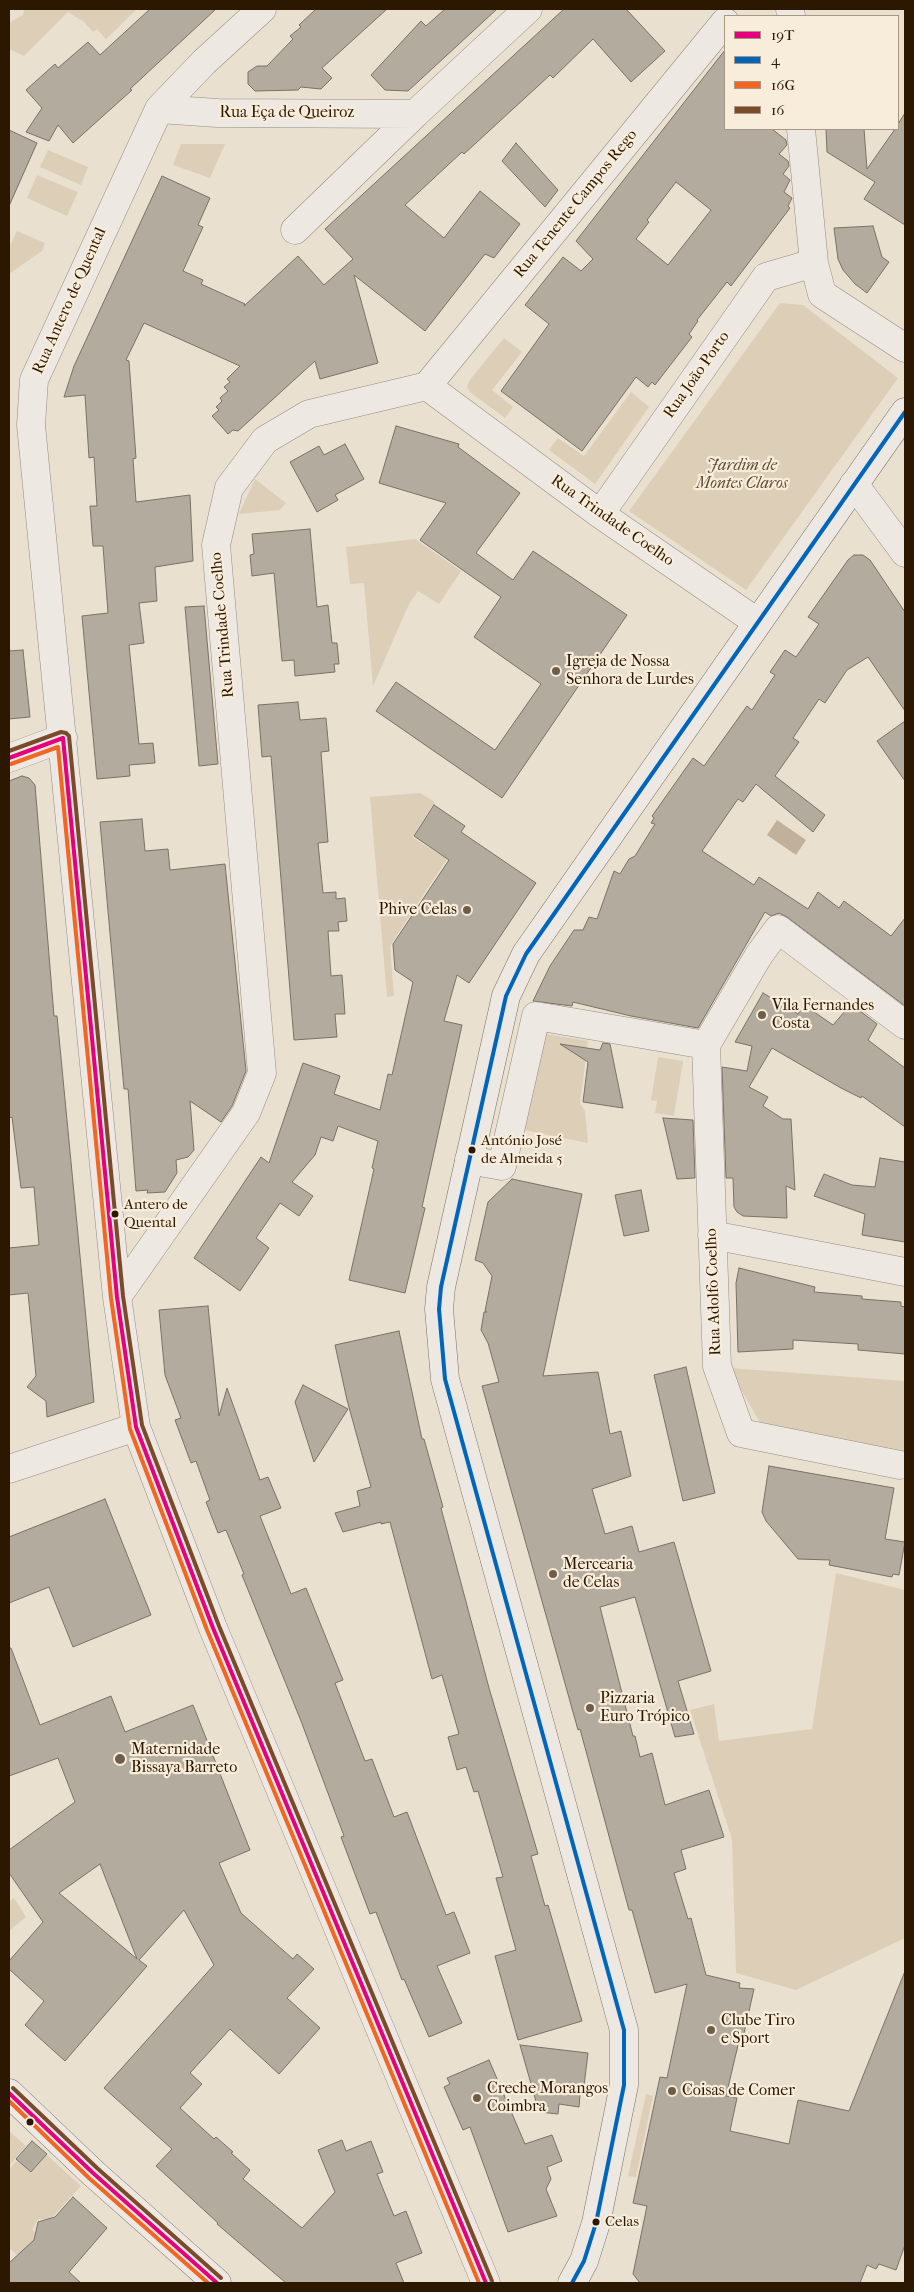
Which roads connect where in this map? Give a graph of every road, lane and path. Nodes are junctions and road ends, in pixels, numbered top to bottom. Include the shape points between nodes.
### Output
1 (262, 9) edge
2 (528, 9) edge
3 (724, 23) edge
4 (159, 109) junction
5 (415, 114) junction
6 (801, 130) edge
7 (295, 230) dead end
8 (814, 263) junction
9 (905, 348) edge
10 (427, 386) junction
11 (905, 412) edge
12 (854, 484) junction
13 (600, 514) junction
14 (905, 553) edge
15 (757, 622) junction
16 (62, 738) junction
17 (9, 758) edge
18 (905, 1025) edge
19 (706, 1045) junction
20 (469, 1160) junction
21 (712, 1235) junction
22 (905, 1272) edge
23 (118, 1297) junction
24 (136, 1427) junction
25 (900, 1465) dead end
26 (9, 1469) edge
27 (9, 2093) edge
28 (217, 2283) edge
29 (486, 2283) edge
30 (572, 2283) edge

1 - 4 street, Rua Antero de Quental
2 - 5 street
3 - 10 street, Rua Tenente Campos Rego
4 - 5 street, Rua Eça de Queiroz via 217,113
4 - 16 street, Rua Antero de Quental via 34,380 31,425
5 - 7 street
6 - 8 street
8 - 9 street via 822,294
8 - 13 street, Rua João Porto via 766,277
10 - 13 street, Rua Trindade Coelho
10 - 23 street, Rua Trindade Coelho via 309,414 264,440 229,488 216,546 262,1073 246,1113
11 - 12 street
12 - 14 street
12 - 15 street
13 - 15 street, Rua Trindade Coelho
15 - 20 street via 526,954 506,996
16 - 17 street
16 - 23 street, Rua Antero de Quental
18 - 19 street via 778,929
19 - 20 street via 536,1016 502,1166
19 - 21 street, Rua Adolfo Coelho
20 - 30 street via 439,1302 445,1379 624,2030 624,2085 596,2223 584,2261
21 - 22 street
21 - 25 street, Rua Adolfo Coelho via 717,1366 741,1433
23 - 24 street, Rua Antero de Quental
24 - 26 street
24 - 29 street, Rua Antero de Quental via 213,1628
27 - 28 street

